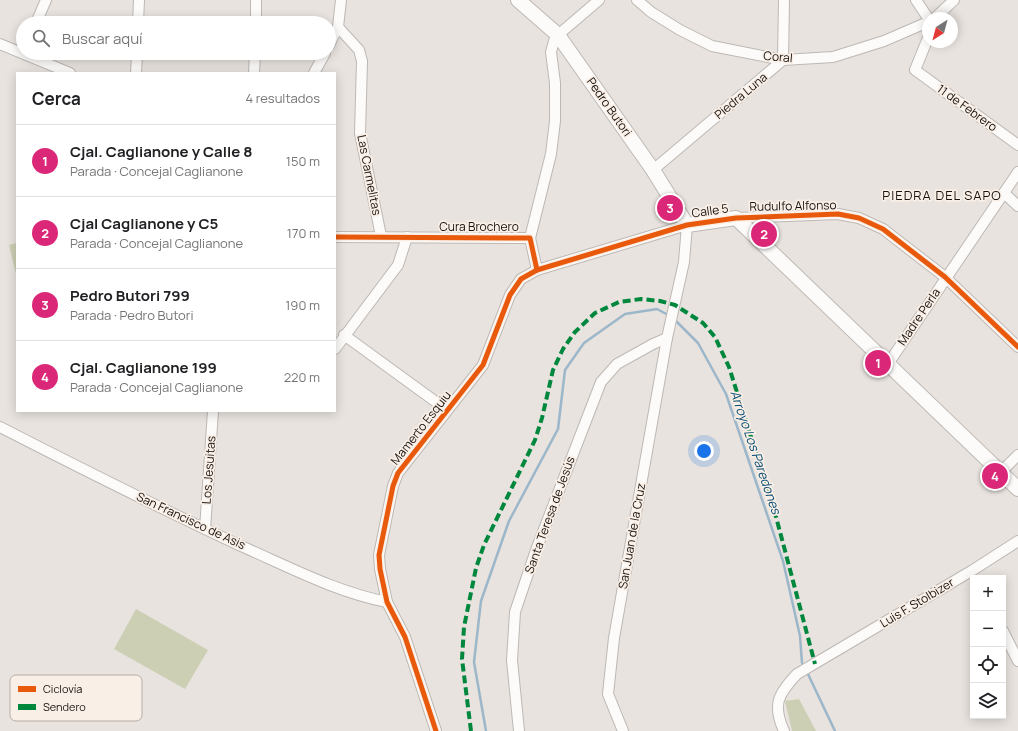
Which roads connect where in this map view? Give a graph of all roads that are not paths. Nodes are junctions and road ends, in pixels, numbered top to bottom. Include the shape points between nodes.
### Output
1 (46, 0) edge
2 (139, 0) edge
3 (256, 0) edge
4 (341, 0) edge
5 (518, 0) edge
6 (599, 0) edge
7 (637, 0) edge
8 (784, 0) edge
9 (916, 0) edge
10 (954, 0) edge
11 (924, 12) edge
12 (942, 12) edge
13 (39, 16) edge
14 (138, 16) edge
15 (256, 16) edge
16 (922, 25) edge
17 (338, 27) junction
18 (336, 31) edge
19 (558, 35) junction
20 (0, 44) edge
21 (924, 48) edge
22 (16, 50) edge
23 (40, 60) edge
24 (137, 60) edge
25 (255, 60) edge
26 (321, 60) edge
27 (783, 60) junction
28 (68, 72) edge
29 (136, 72) edge
30 (254, 72) edge
31 (315, 72) edge
32 (1018, 145) edge
33 (653, 170) junction
34 (1018, 172) edge
35 (1004, 193) junction
36 (1018, 206) edge
37 (736, 218) junction
38 (687, 225) junction
39 (381, 236) junction
40 (336, 237) edge
41 (407, 237) junction
42 (530, 238) junction
43 (537, 270) junction
44 (946, 278) junction
45 (344, 335) junction
46 (667, 338) junction
47 (336, 347) edge
48 (1018, 347) edge
49 (888, 364) junction
50 (447, 410) junction
51 (213, 412) edge
52 (0, 427) edge
53 (1018, 455) edge
54 (1001, 472) junction
55 (1018, 489) edge
56 (205, 529) junction
57 (1018, 541) edge
58 (975, 574) edge
59 (387, 602) junction
60 (1006, 637) edge
61 (1018, 661) edge
62 (436, 731) edge
63 (519, 731) edge
64 (623, 731) edge
65 (784, 731) edge

1 - 13 street
2 - 14 street
3 - 15 street
4 - 17 street
5 - 19 street, Pedro Butori
6 - 19 street
7 - 27 street, Coral via 680,30 712,46
8 - 27 street
9 - 11 street
10 - 12 street
16 - 27 street, Coral via 884,41 833,57
17 - 18 street
17 - 39 street, Las Carmelitas via 359,50 362,61 360,133
19 - 33 street, Pedro Butori
19 - 42 street via 551,52 555,83 555,121 551,154
20 - 22 street
21 - 32 street, 11 de Febrero via 915,70
23 - 28 street
24 - 29 street
25 - 30 street
26 - 31 street
27 - 33 street, Piedra Luna
33 - 38 street, Pedro Butori
34 - 35 street, Madre Perla
35 - 36 street
35 - 44 street, Madre Perla
37 - 38 street, Calle 5
37 - 44 street, Rudulfo Alfonso via 838,214 859,218 883,229
37 - 49 street
38 - 43 street
38 - 46 street, San Juan de la Cruz via 684,262
39 - 40 street, Cura Brochero
39 - 41 street, Cura Brochero
41 - 42 street, Cura Brochero
41 - 45 street via 398,265
42 - 43 street, Cura Brochero
43 - 50 street, Mamerto Esquiu via 521,278 510,295 483,365
44 - 48 street, Rudulfo Alfonso
44 - 49 street, Madre Perla
45 - 47 street
45 - 50 street
46 - 63 street, Santa Teresa de Jesús via 616,364 601,382 536,550 515,612 512,660
46 - 64 street, San Juan de la Cruz via 609,679 608,694
49 - 54 street
50 - 59 street, Mamerto Esquiu via 398,473 393,486 379,554
51 - 56 street, Los Jesuitas
52 - 56 street, San Francisco de Asis
53 - 54 street
54 - 55 street
56 - 59 street, San Francisco de Asis via 320,582 364,598
57 - 58 street, Luis F. Stolbizer
58 - 65 street, Luis F. Stolbizer via 797,674 783,689 779,699 777,711
59 - 62 street, Mamerto Esquiu via 405,637
60 - 61 street

